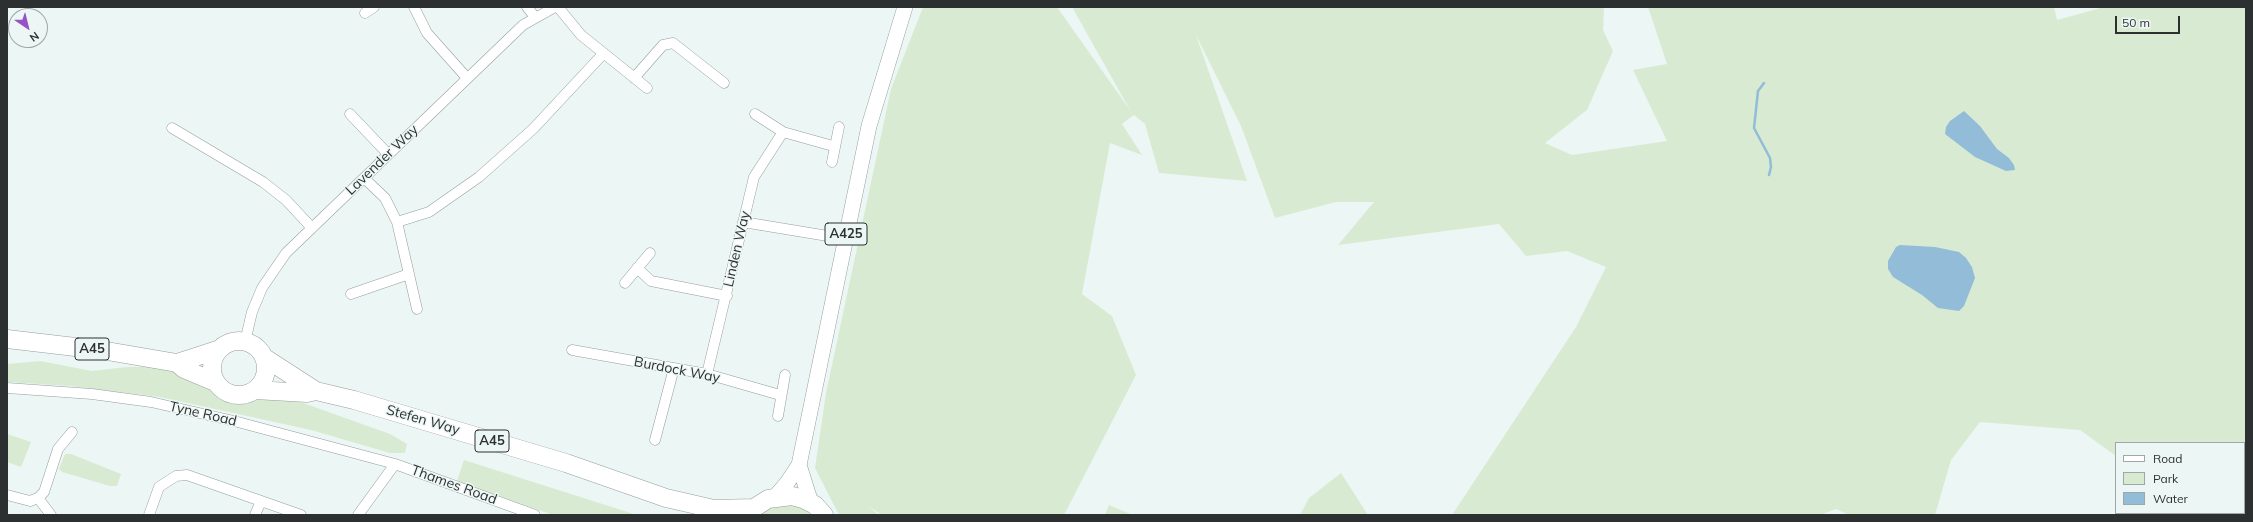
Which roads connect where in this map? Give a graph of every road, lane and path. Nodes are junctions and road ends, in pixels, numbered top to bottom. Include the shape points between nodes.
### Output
1 (374, 7) edge
2 (414, 7) edge
3 (528, 7) edge
4 (557, 7) edge
5 (905, 7) edge
6 (365, 13) dead end
7 (535, 17) junction
8 (603, 54) junction
9 (467, 78) junction
10 (634, 78) junction
11 (724, 82) dead end
12 (647, 88) dead end
13 (350, 114) dead end
14 (755, 114) dead end
15 (839, 127) dead end
16 (172, 128) dead end
17 (783, 132) junction
18 (833, 146) junction
19 (388, 154) junction
20 (832, 162) dead end
21 (364, 178) junction
22 (397, 222) junction
23 (743, 222) junction
24 (312, 228) junction
25 (846, 238) junction
26 (650, 253) dead end
27 (637, 268) junction
28 (409, 274) junction
29 (624, 283) dead end
30 (351, 294) dead end
31 (727, 296) junction
32 (417, 309) dead end
33 (7, 339) edge
34 (245, 342) junction
35 (220, 349) junction
36 (572, 350) dead end
37 (265, 358) junction
38 (177, 363) junction
39 (674, 368) junction
40 (707, 374) junction
41 (785, 374) dead end
42 (215, 382) junction
43 (7, 388) edge
44 (255, 390) junction
45 (316, 391) junction
46 (780, 395) junction
47 (778, 416) dead end
48 (72, 432) dead end
49 (655, 440) dead end
50 (395, 464) junction
51 (799, 465) junction
52 (7, 495) edge
53 (775, 497) junction
54 (38, 498) junction
55 (666, 498) junction
56 (261, 501) junction
57 (811, 503) junction
58 (751, 512) edge
59 (51, 515) edge
60 (149, 515) edge
61 (255, 515) edge
62 (301, 515) edge
63 (358, 515) edge
64 (535, 515) edge
65 (690, 515) edge
66 (824, 515) edge

1 - 6 street
2 - 9 street via 427,33
3 - 7 street
4 - 7 street, Lavender Way
4 - 8 street via 581,35
5 - 25 main road, A425 via 869,126
7 - 9 street, Lavender Way via 523,25
8 - 10 street
8 - 22 street via 533,129 479,177 429,212
9 - 19 street, Lavender Way
10 - 11 street via 663,44 673,43
10 - 12 street
13 - 19 street
14 - 17 street
15 - 18 street
16 - 24 street via 263,182 286,200
17 - 18 street
17 - 23 street, Linden Way via 754,177
18 - 20 street
19 - 21 street, Lavender Way
21 - 22 street via 385,198
21 - 24 street, Lavender Way
22 - 28 street
23 - 25 street
23 - 31 street, Linden Way
24 - 34 street, Lavender Way via 286,253 262,288 252,312
25 - 51 main road, A425
26 - 27 street
27 - 29 street
27 - 31 street via 651,281
28 - 30 street
28 - 32 street
31 - 40 street, Linden Way
33 - 38 highway, A45 via 101,350
34 - 35 highway via 236,341
34 - 37 highway via 253,345
35 - 38 highway, A45
35 - 42 highway via 212,364
36 - 39 street, Burdock Way
37 - 44 highway via 266,376
37 - 45 highway, Stefen Way / A45
38 - 42 highway, A45 via 184,369
39 - 40 street, Burdock Way
39 - 49 street
40 - 46 street, Burdock Way
41 - 46 street
42 - 44 highway via 229,394 242,395
43 - 50 street, Tyne Road via 92,394 150,402 280,432
44 - 45 highway, Stefen Way / A45 via 307,393
45 - 55 highway, Stefen Way / A45 via 425,420 621,481
46 - 47 street
48 - 54 street via 58,450 44,492
50 - 63 street
50 - 64 street, Thames Road
51 - 53 main road
51 - 57 main road
52 - 54 street via 30,501
53 - 57 highway via 792,496
53 - 58 highway
54 - 59 street
55 - 58 highway, A45 via 714,509
55 - 65 highway, A45
56 - 60 street via 200,478 176,476 159,487
56 - 61 street
56 - 62 street
57 - 66 highway

